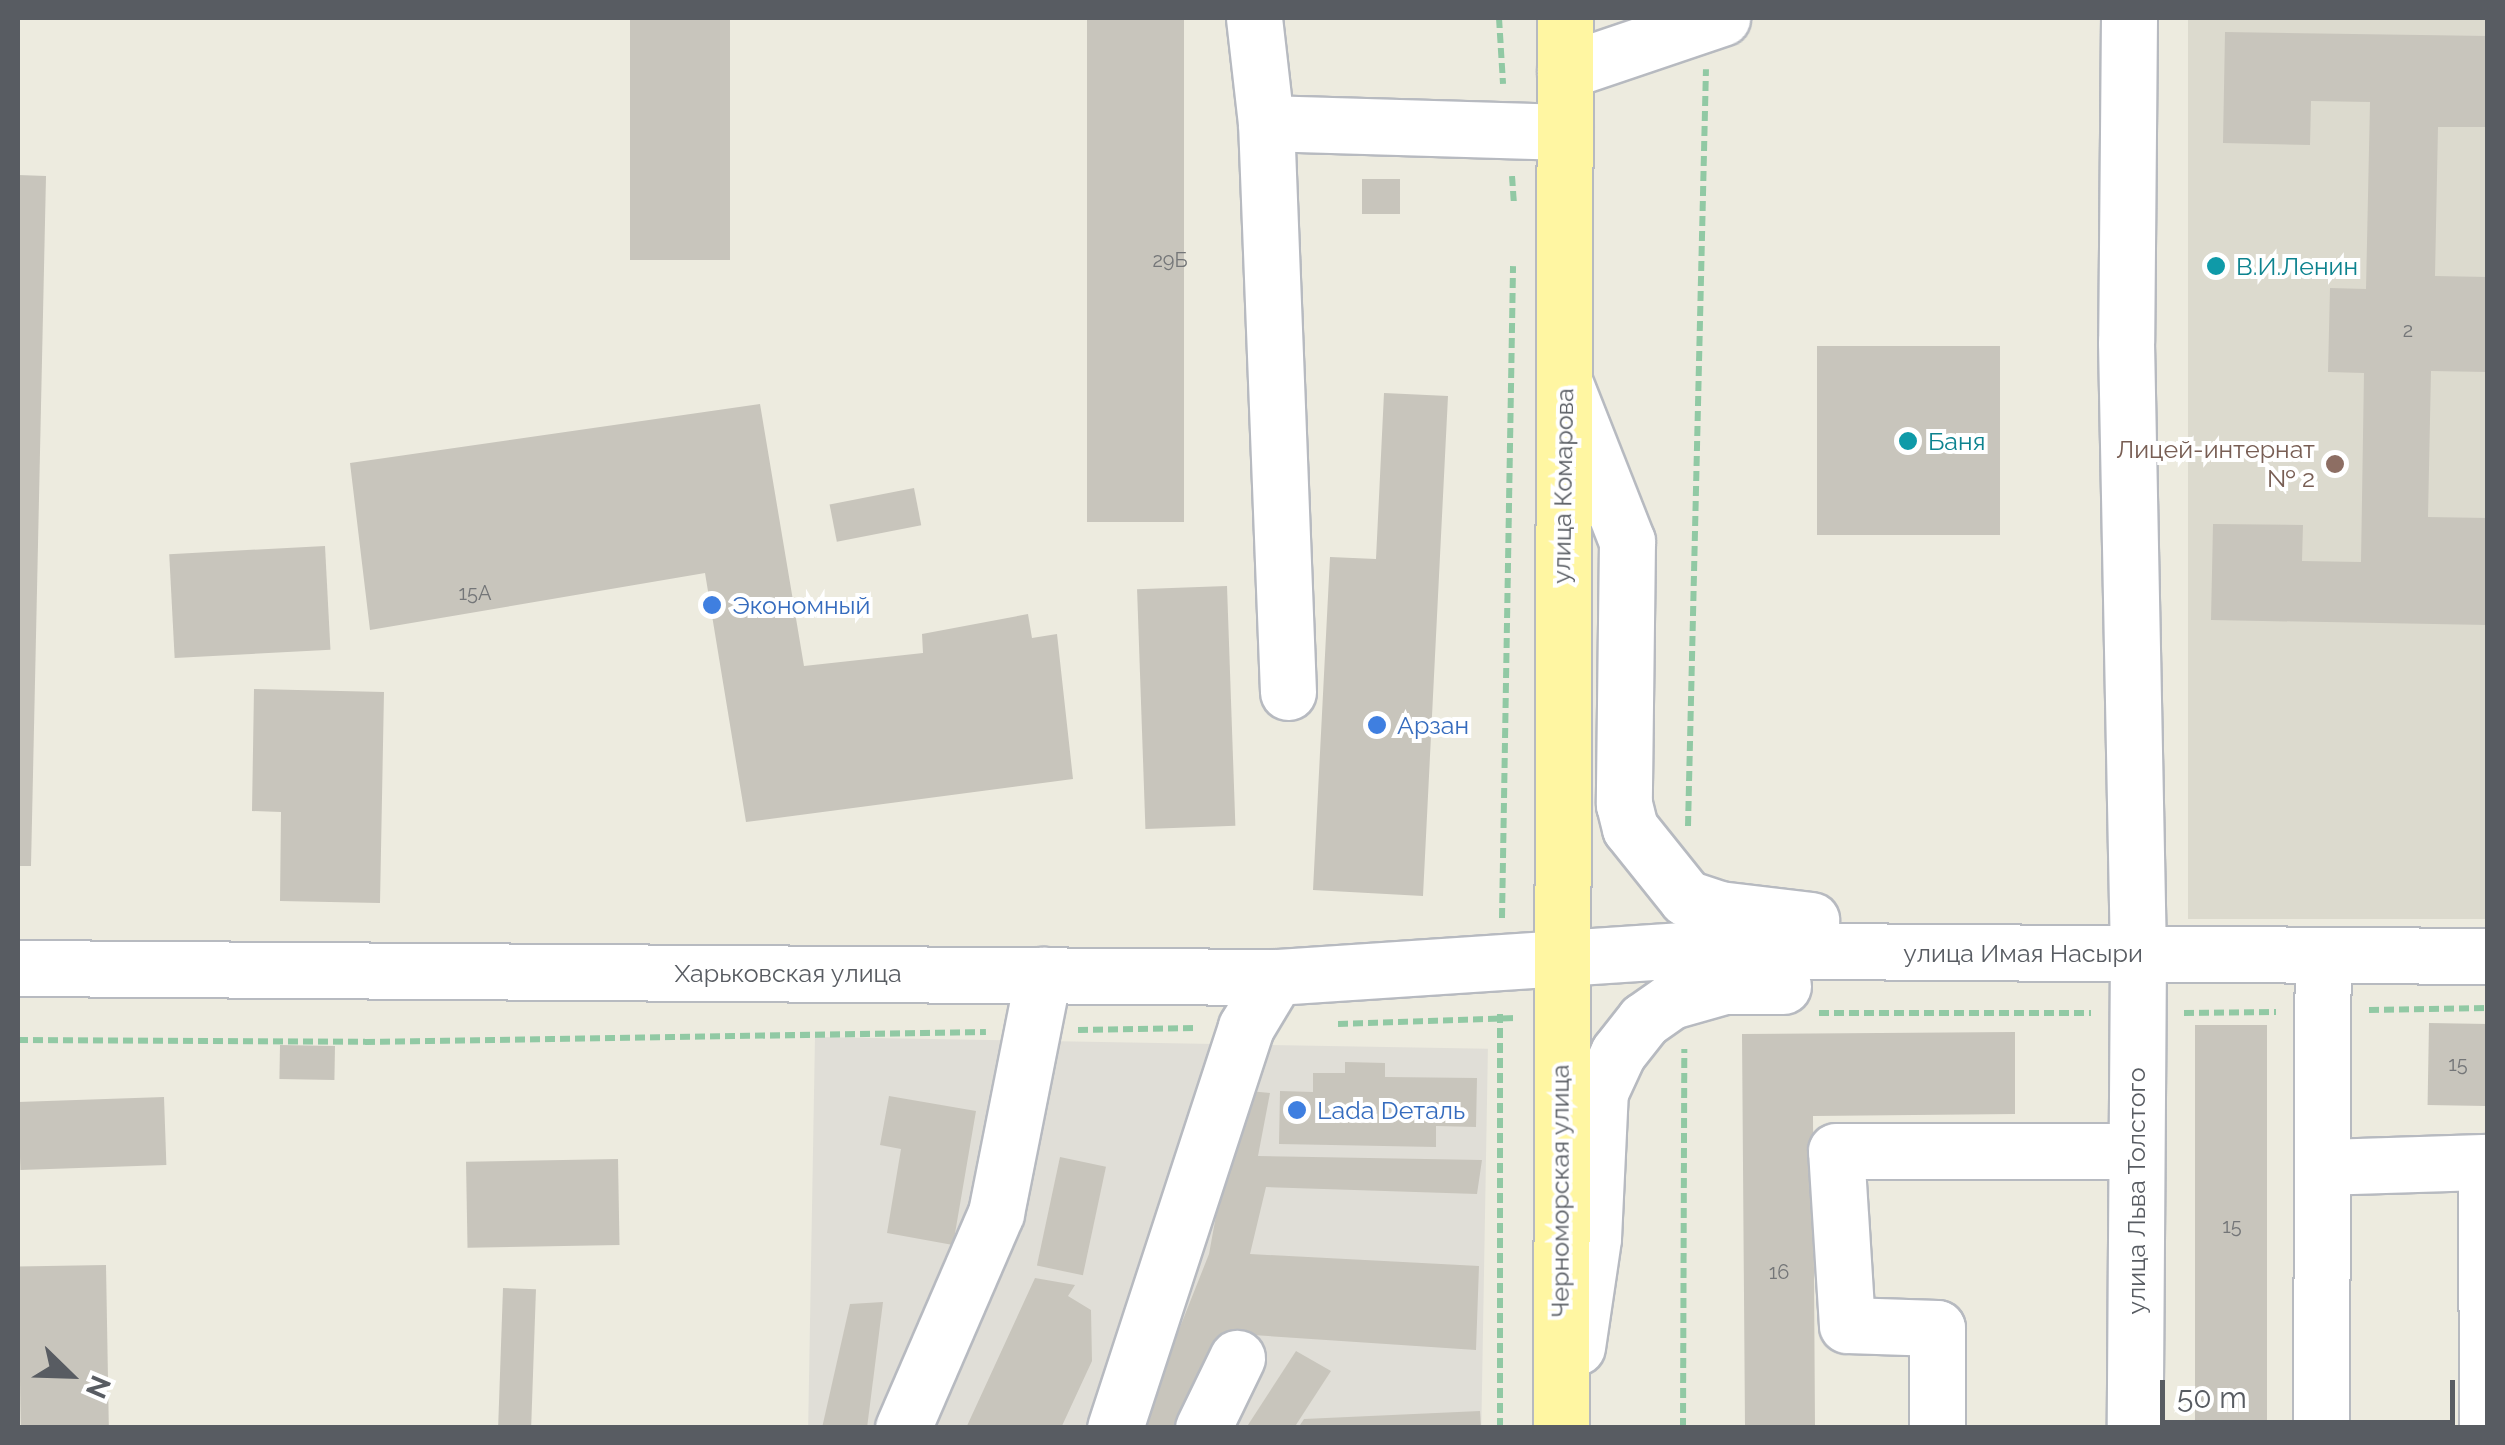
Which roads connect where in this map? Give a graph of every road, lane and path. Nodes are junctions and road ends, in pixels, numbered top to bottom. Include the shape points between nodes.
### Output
1 (1254, 18) edge
2 (1499, 18) edge
3 (2129, 18) edge
4 (1714, 20) edge
5 (1565, 44) edge
6 (1266, 124) junction
7 (1507, 130) junction
8 (1565, 132) junction
9 (1514, 225) dead end
10 (1514, 244) dead end
11 (1564, 384) junction
12 (1288, 692) dead end
13 (1687, 846) dead end
14 (1502, 930) dead end
15 (2070, 952) junction
16 (1558, 954) junction
17 (2138, 954) junction
18 (2324, 955) junction
19 (2488, 956) edge
20 (18, 968) edge
21 (1042, 975) junction
22 (1276, 978) junction
23 (1500, 1006) dead end
24 (2488, 1008) edge
25 (2323, 1011) junction
26 (2137, 1012) junction
27 (1802, 1013) dead end
28 (1500, 1018) junction
29 (1517, 1018) dead end
30 (1324, 1024) dead end
31 (1246, 1027) junction
32 (1032, 1031) junction
33 (1684, 1032) dead end
34 (18, 1040) edge
35 (2136, 1151) junction
36 (2324, 1167) junction
37 (1237, 1358) dead end
38 (1561, 1420) edge
39 (903, 1428) edge
40 (1115, 1428) edge
41 (1202, 1428) edge
42 (1500, 1428) edge
43 (1684, 1428) edge
44 (1937, 1428) edge
45 (2134, 1428) edge
46 (2322, 1428) edge
47 (2487, 1428) edge

1 - 6 street
2 - 7 path
3 - 17 street, улица Льва Толстого via 2126,342
4 - 5 street
4 - 13 path
5 - 8 main road, улица Комарова
6 - 7 street
6 - 12 street
7 - 8 street
7 - 9 path
8 - 11 main road, улица Комарова
10 - 14 path
11 - 15 street via 1627,541 1624,804 1646,855 1680,893 1719,909 1776,919 1984,930
11 - 16 main road, улица Комарова
15 - 16 street, улица Имая Насыри
15 - 17 street, улица Имая Насыри
15 - 38 street via 1986,982 1724,986 1671,1001 1644,1020 1600,1092 1591,1256
16 - 22 street, Харьковская улица
16 - 38 main road, Черноморская улица
17 - 18 street, улица Имая Насыри
17 - 26 street, улица Льва Толстого
18 - 19 street, улица Имая Насыри
18 - 25 street
20 - 21 street, Харьковская улица
21 - 22 street, Харьковская улица
21 - 32 street
22 - 31 street
23 - 28 path
24 - 25 path
25 - 26 path
25 - 36 street
26 - 27 path
26 - 35 street, улица Льва Толстого
28 - 29 path
28 - 30 path
28 - 42 path
31 - 32 path
31 - 40 street
32 - 34 path via 366,1042
32 - 39 street via 996,1212
33 - 43 path
35 - 44 street via 1836,1151 1847,1325 1937,1328
35 - 45 street, улица Льва Толстого
36 - 46 street
36 - 47 street via 2486,1162
37 - 41 street

